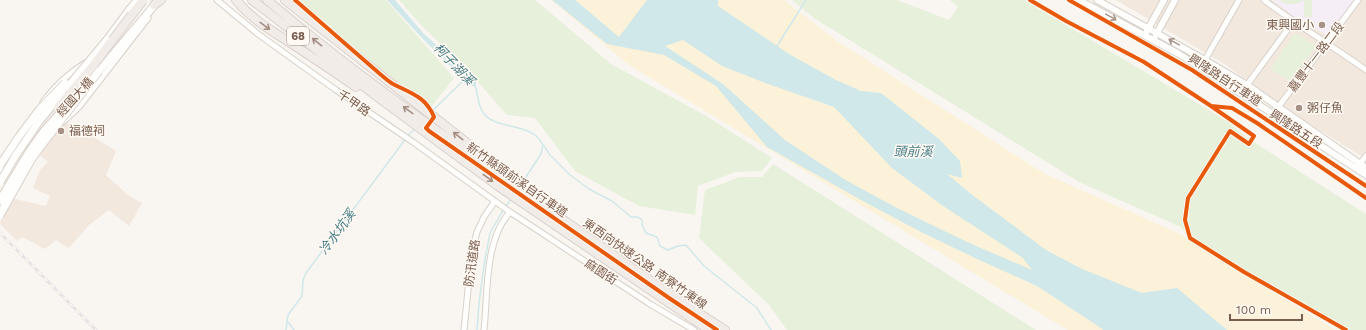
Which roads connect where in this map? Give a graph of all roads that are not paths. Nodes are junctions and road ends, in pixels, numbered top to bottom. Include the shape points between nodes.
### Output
1 (136, 0) edge
2 (143, 0) edge
3 (217, 0) edge
4 (232, 0) edge
5 (236, 0) edge
6 (252, 0) edge
7 (267, 0) edge
8 (285, 0) edge
9 (292, 0) edge
10 (1079, 0) edge
11 (1097, 0) edge
12 (1164, 0) edge
13 (1175, 0) edge
14 (1239, 0) edge
15 (1264, 0) edge
16 (1358, 0) edge
17 (158, 1) edge
18 (130, 9) joint
19 (244, 10) junction
20 (1293, 22) junction
21 (315, 23) junction
22 (1148, 28) junction
23 (1158, 33) junction
24 (1144, 35) junction
25 (107, 40) junction
26 (1154, 40) junction
27 (1326, 42) junction
28 (1205, 60) junction
29 (77, 68) junction
30 (346, 69) junction
31 (1366, 70) edge
32 (99, 72) junction
33 (64, 80) junction
34 (95, 85) junction
35 (1247, 86) junction
36 (86, 97) junction
37 (82, 102) junction
38 (1278, 108) junction
39 (1273, 114) junction
40 (434, 139) junction
41 (16, 155) junction
42 (1366, 156) edge
43 (0, 160) edge
44 (0, 165) edge
45 (1358, 166) junction
46 (1366, 172) edge
47 (0, 175) edge
48 (0, 182) edge
49 (0, 200) edge
50 (495, 201) junction
51 (510, 212) junction
52 (554, 213) junction
53 (0, 214) edge
54 (464, 330) edge
55 (484, 330) edge
56 (694, 330) edge
57 (709, 330) edge
58 (725, 330) edge

1 - 18 highway, bridge
1 - 29 street via 122,25 97,56
2 - 41 highway, bridge via 85,76
3 - 50 street, 千甲路 via 265,39
4 - 19 highway
5 - 19 highway
6 - 30 highway, 東西向快速公路 南寮竹東線 / 68
30 -> 7 highway, 東西向快速公路 南寮竹東線 / 68
8 - 21 highway
9 - 21 highway
10 -> 24 street, 興隆路五段
11 - 22 street, 興隆路五段
12 - 22 street
13 - 23 street
14 - 28 street
15 - 20 street
16 - 27 street, 嘉豐十一路二段
17 - 32 main road, 經國大橋
17 - 34 street
18 - 25 main road, 經國大橋
19 -> 40 highway via 397,117
20 - 27 street
20 - 35 street
52 -> 21 highway
22 - 23 street, 興隆路五段
22 - 24 street
23 - 26 street
28 -> 23 street, 興隆路五段
24 - 26 street, 興隆路五段
25 - 41 main road, 經國大橋, bridge via 40,120
25 - 44 main road, bridge via 39,110
26 - 39 street, 興隆路五段
27 - 31 street
27 - 38 street, 嘉豐十一路二段
28 - 35 street, 興隆路五段
29 - 33 street
29 - 34 street via 87,73
30 - 40 highway, 東西向快速公路 南寮竹東線 / 68
52 -> 30 highway, 東西向快速公路 南寮竹東線 / 68
32 - 49 main road, 經國大橋, bridge via 84,85 44,131
32 - 53 main road, bridge via 31,160
33 - 36 street
33 - 43 street via 48,96
33 - 47 street, bridge via 56,97 12,151
34 - 36 street
35 - 38 street, 興隆路五段
36 - 37 street
37 - 49 street via 34,158 8,198
37 - 53 street, bridge via 68,109 55,123 27,162 4,201
38 - 39 street, 嘉豐十一路二段
38 - 45 street, 興隆路五段
39 - 45 street, 興隆路五段
40 -> 57 highway, 東西向快速公路 南寮竹東線 / 68 via 498,186
41 - 48 main road, 經國大橋, bridge
42 - 45 street
45 - 46 street, 興隆路五段
50 - 51 street, 千甲路
50 - 54 street, 防汛道路 via 484,217 472,250
51 - 55 street via 496,235 491,253
51 - 56 street, 麻園街
52 - 58 highway, 東西向快速公路 南寮竹東線 / 68 via 696,313

